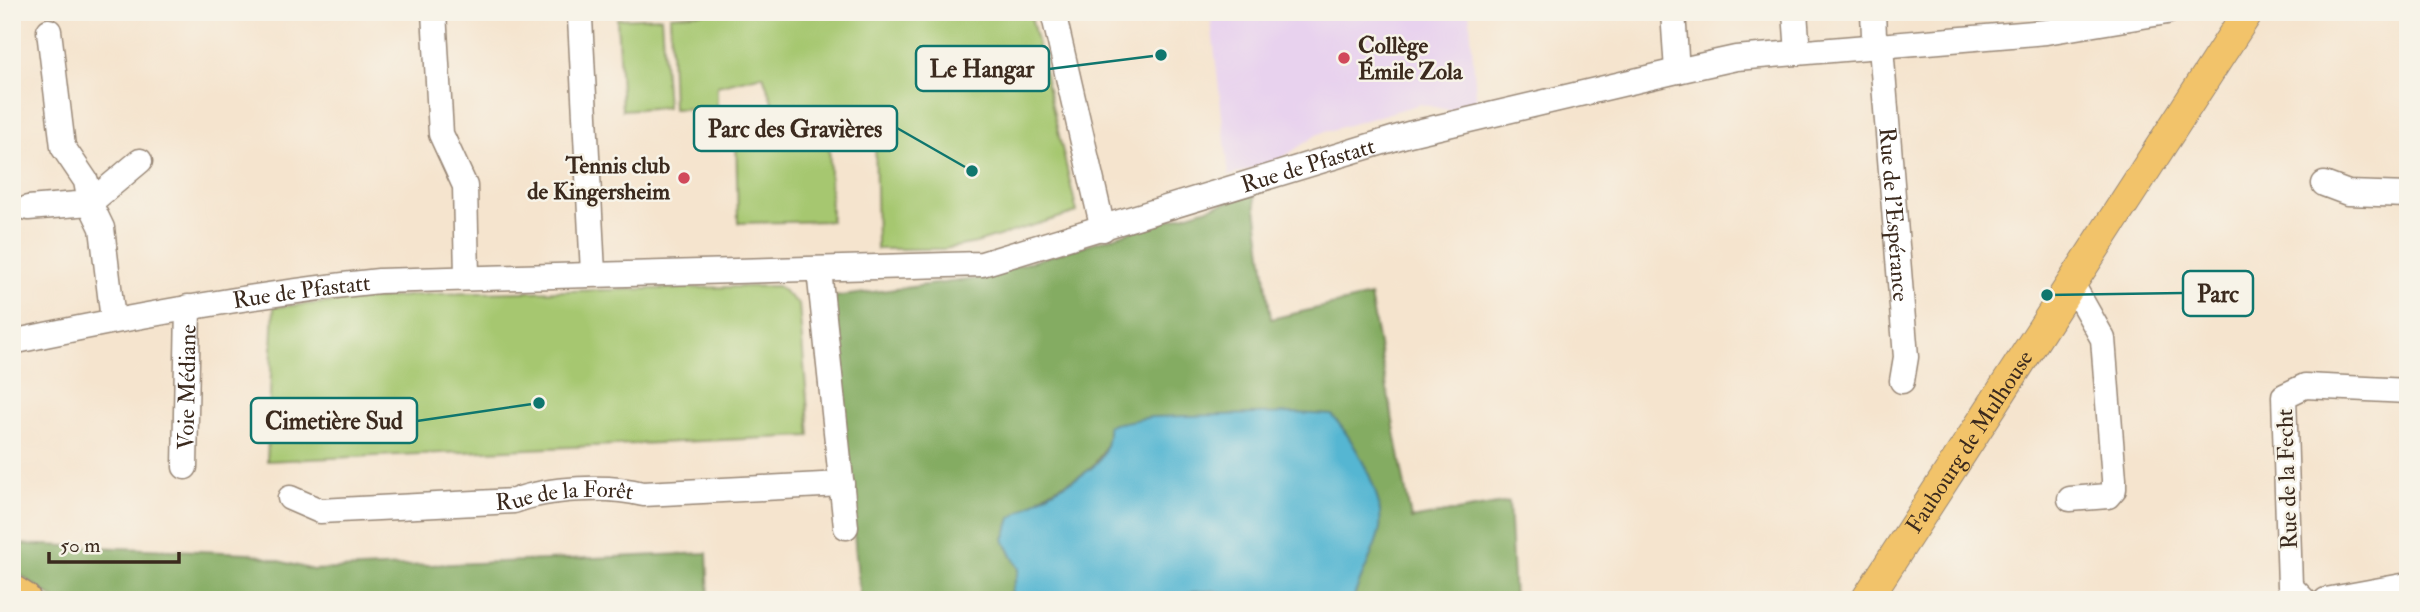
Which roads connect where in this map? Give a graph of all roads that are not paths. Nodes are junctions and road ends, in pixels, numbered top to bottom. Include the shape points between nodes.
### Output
1 (434, 12) edge
2 (1053, 12) edge
3 (1673, 12) edge
4 (1795, 12) edge
5 (1873, 12) edge
6 (2167, 12) edge
7 (2248, 12) edge
8 (580, 18) dead end
9 (49, 31) dead end
10 (1881, 47) junction
11 (1798, 53) junction
12 (1677, 71) junction
13 (140, 160) dead end
14 (2324, 184) dead end
15 (2408, 195) edge
16 (90, 203) junction
17 (28, 208) dead end
18 (1103, 229) junction
19 (819, 270) junction
20 (593, 273) junction
21 (467, 276) junction
22 (2071, 284) junction
23 (188, 307) junction
24 (113, 320) junction
25 (12, 342) edge
26 (1902, 381) dead end
27 (2408, 391) edge
28 (186, 467) dead end
29 (842, 484) junction
30 (290, 498) dead end
31 (2070, 499) dead end
32 (846, 527) dead end
33 (2408, 585) edge
34 (12, 593) edge
35 (23, 600) edge
36 (1866, 600) edge
37 (2304, 600) edge
38 (2326, 600) edge

1 - 21 street via 441,134 465,187
2 - 18 street
3 - 12 street
4 - 11 street
5 - 10 street, Rue de l'Espérance via 1874,36
6 - 10 street, Rue de Pfastatt via 2046,33
7 - 22 main road, Faubourg de Mulhouse
8 - 20 street
9 - 16 street via 63,147 86,181
10 - 11 street, Rue de Pfastatt
10 - 26 street, Rue de l'Espérance via 1906,357
11 - 12 street, Rue de Pfastatt via 1736,58
12 - 18 street, Rue de Pfastatt via 1409,134
13 - 16 street
14 - 15 street via 2348,193
16 - 17 street
16 - 24 street via 102,228
18 - 19 street, Rue de Pfastatt via 982,264
19 - 20 street, Rue de Pfastatt
19 - 29 street
20 - 21 street, Rue de Pfastatt
21 - 23 street, Rue de Pfastatt via 298,289
22 - 31 street via 2104,339 2114,489 2108,496
22 - 36 main road, Faubourg de Mulhouse
23 - 24 street, Rue de Pfastatt
23 - 28 street, Voie Médiane
24 - 25 street, Rue de Pfastatt
27 - 37 street, Rue de la Fecht via 2305,386 2284,396 2290,586
29 - 30 street, Rue de la Forêt via 643,494 612,489 533,494 514,501 320,511
29 - 32 street
33 - 38 street
34 - 35 highway

